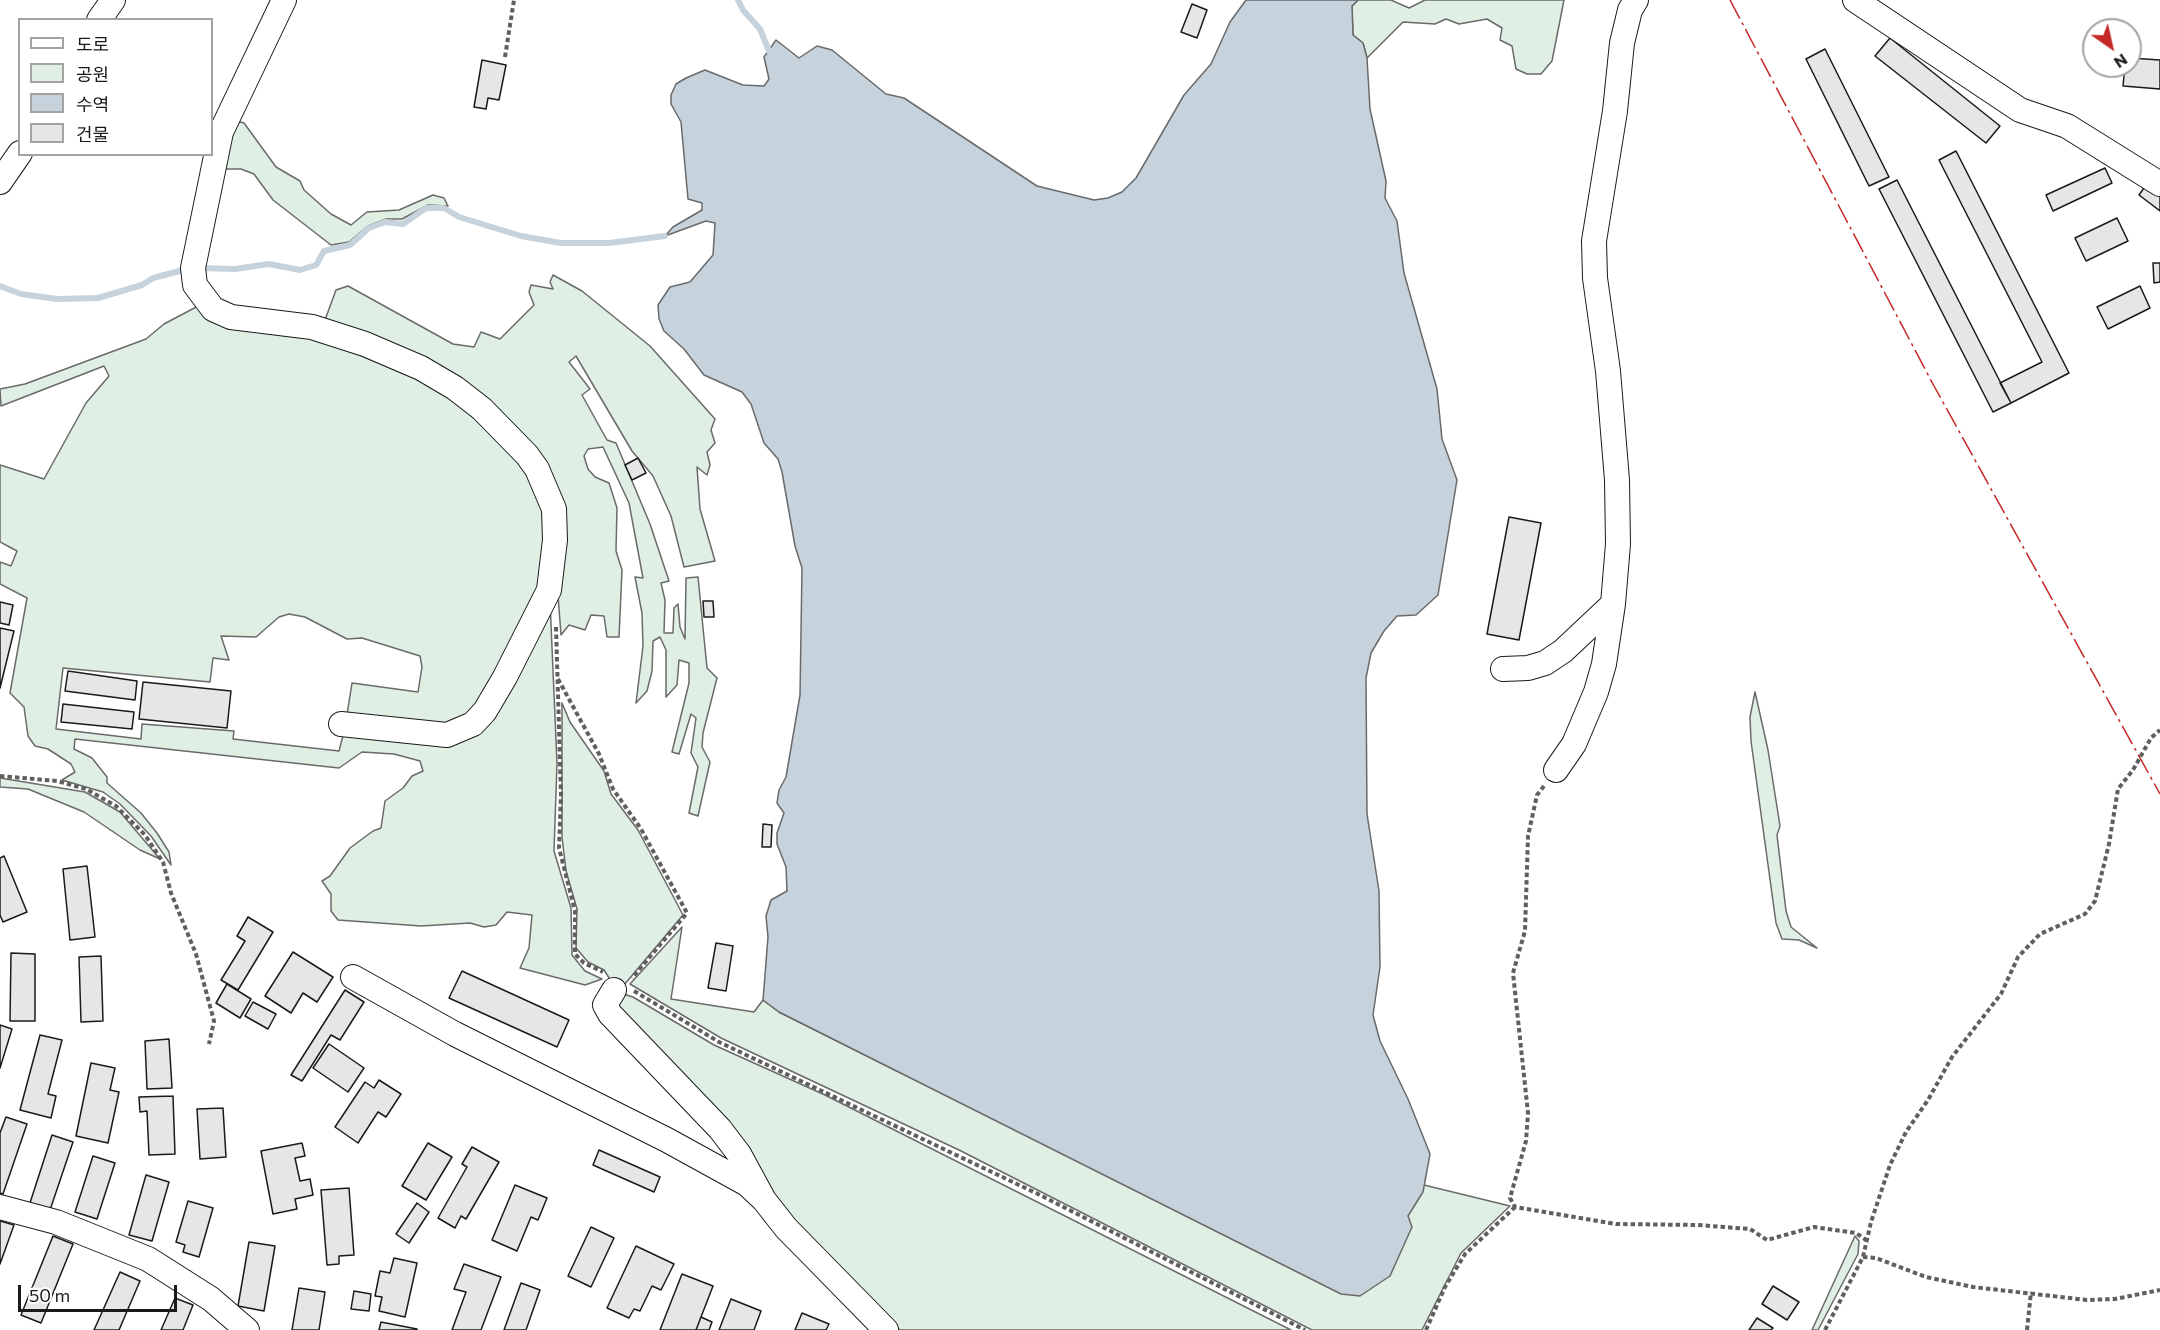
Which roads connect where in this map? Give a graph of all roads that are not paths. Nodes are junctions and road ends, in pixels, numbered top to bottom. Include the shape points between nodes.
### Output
1 (113, 0) edge
2 (284, 0) edge
3 (1636, 0) edge
4 (1855, 0) edge
5 (100, 18) edge
6 (18, 156) edge
7 (0, 182) edge
8 (2160, 184) edge
9 (1613, 604) junction
10 (1503, 669) dead end
11 (341, 724) dead end
12 (1556, 770) road end
13 (353, 977) dead end
14 (614, 990) road end
15 (764, 1200) junction
16 (0, 1207) edge
17 (247, 1330) edge
18 (886, 1330) edge

1 - 5 street
2 - 11 street via 221,132 193,268 199,292 213,309 231,317 312,327 344,337 422,368 456,388 527,455 554,509 549,590 486,711 473,724 447,735
3 - 9 street via 1622,43 1594,241 1617,480 1618,544
4 - 8 street via 2020,110 2067,126
6 - 7 street
9 - 10 street via 1545,663
9 - 12 street via 1596,692 1574,744
13 - 15 street via 475,1044 667,1140 747,1184
14 - 15 street via 605,1005 610,1014 720,1129
15 - 18 street via 786,1228
16 - 17 street via 56,1222 148,1258 211,1299

